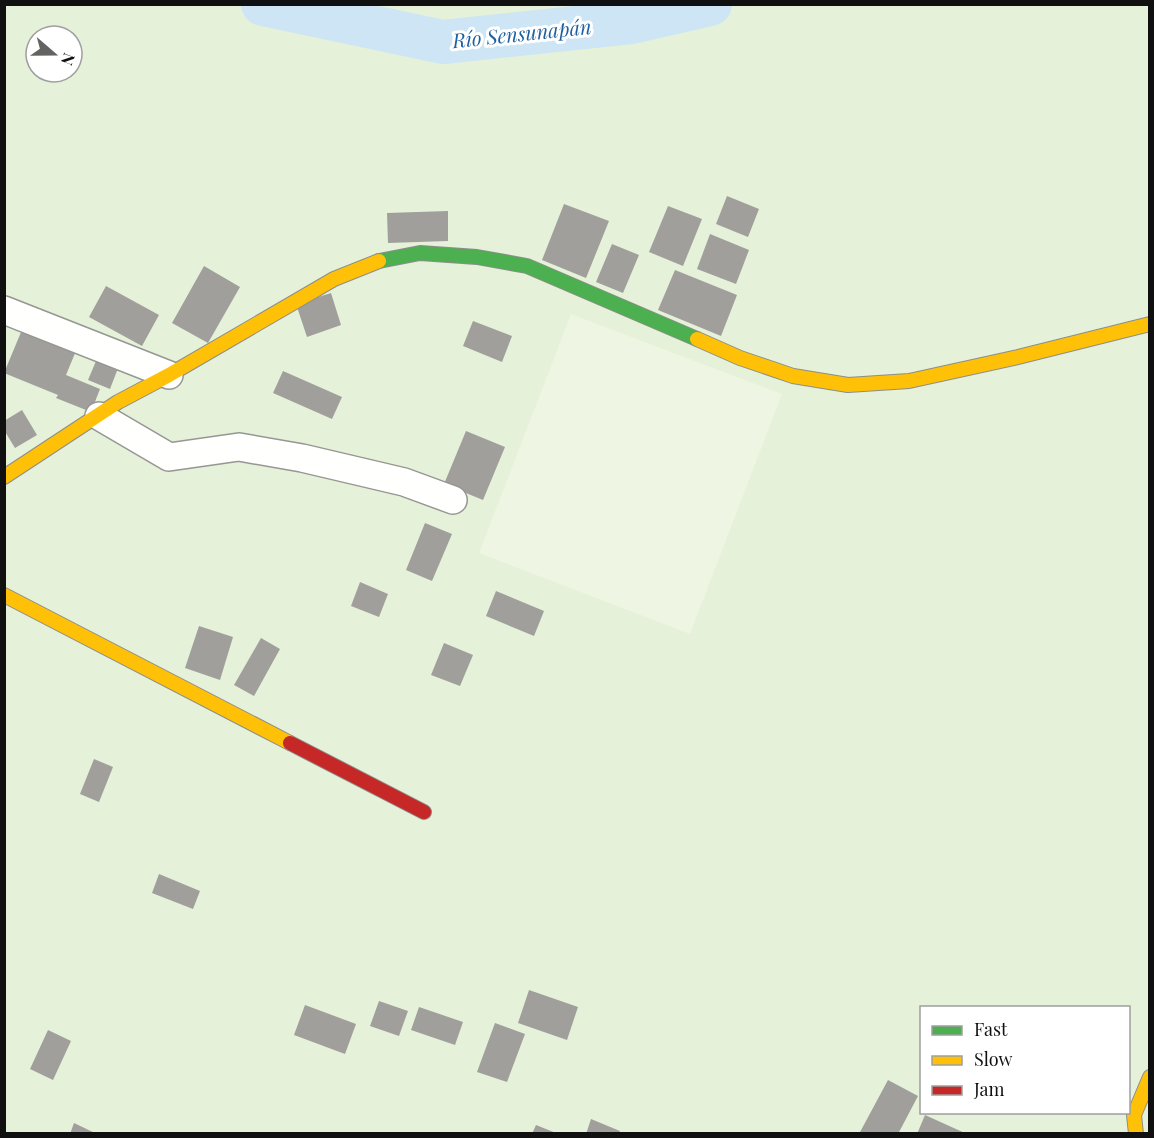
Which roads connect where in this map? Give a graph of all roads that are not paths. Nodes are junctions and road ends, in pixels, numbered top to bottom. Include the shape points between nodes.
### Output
1 (4, 310) edge
2 (1149, 324) edge
3 (169, 375) junction
4 (99, 416) junction
5 (4, 477) edge
6 (453, 500) dead end
7 (4, 595) edge
8 (424, 812) dead end
9 (1149, 1077) edge
10 (1136, 1134) edge

1 - 3 street
2 - 3 street via 909,381 848,385 793,376 740,358 527,266 420,253 377,262 334,279
3 - 4 street
4 - 5 street
4 - 6 street via 169,457 239,447 404,482
7 - 8 street
9 - 10 street via 1134,1115

